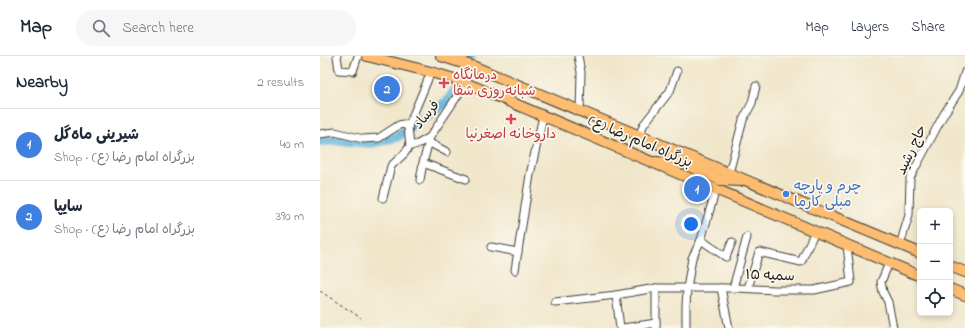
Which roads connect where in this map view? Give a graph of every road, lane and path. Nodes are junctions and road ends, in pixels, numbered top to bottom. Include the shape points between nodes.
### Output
1 (337, 56) edge
2 (358, 56) edge
3 (367, 56) edge
4 (441, 56) edge
5 (578, 56) edge
6 (463, 59) edge
7 (677, 71) dead end
8 (431, 72) junction
9 (965, 72) edge
10 (466, 83) junction
11 (756, 86) dead end
12 (580, 111) junction
13 (543, 116) junction
14 (408, 128) junction
15 (320, 134) edge
16 (639, 136) junction
17 (429, 140) junction
18 (410, 146) junction
19 (447, 152) dead end
20 (650, 161) junction
21 (423, 163) junction
22 (701, 166) junction
23 (729, 173) junction
24 (466, 179) dead end
25 (420, 180) dead end
26 (695, 180) junction
27 (746, 181) junction
28 (716, 189) junction
29 (383, 198) dead end
30 (815, 231) junction
31 (747, 237) dead end
32 (701, 240) junction
33 (732, 242) dead end
34 (847, 245) junction
35 (900, 245) junction
36 (491, 247) dead end
37 (518, 252) junction
38 (917, 252) edge
39 (889, 263) junction
40 (953, 267) edge
41 (515, 270) dead end
42 (965, 272) edge
43 (917, 275) edge
44 (656, 288) junction
45 (722, 288) junction
46 (733, 288) junction
47 (748, 288) junction
48 (687, 289) junction
49 (953, 289) edge
50 (320, 291) edge
51 (616, 295) junction
52 (965, 295) edge
53 (555, 302) dead end
54 (361, 318) dead end
55 (656, 325) edge
56 (621, 328) edge
57 (686, 328) edge
58 (729, 328) edge
59 (893, 328) edge

1 - 2 street via 339,70 353,71
3 - 8 highway, بزرگراه امام رضا (ع)
4 - 6 highway, بزرگراه امام رضا (ع)
5 - 12 street
6 - 12 highway, بزرگراه امام رضا (ع)
7 - 16 street via 670,91 644,124
8 - 10 highway, بزرگراه امام رضا (ع)
8 - 14 street
9 - 35 street, حاج رشید via 959,91 910,178 910,215
10 - 13 highway, بزرگراه امام رضا (ع)
10 - 17 street, فرساد
11 - 23 street via 752,103 743,120
12 - 16 highway, بزرگراه امام رضا (ع)
13 - 20 highway, بزرگراه امام رضا (ع)
13 - 37 street via 530,175
14 - 15 street via 404,124 399,125 379,138 363,139 335,132
14 - 18 street
16 - 22 highway, بزرگراه امام رضا (ع)
17 - 18 street, فرساد
17 - 19 street
17 - 21 street
18 - 29 street, فرساد via 391,166
20 - 22 highway
20 - 26 highway, بزرگراه امام رضا (ع)
21 - 24 street
21 - 25 street
22 - 23 highway, بزرگراه امام رضا (ع)
22 - 26 highway
22 - 27 highway via 724,180
23 - 27 highway, بزرگراه امام رضا (ع)
26 - 28 highway, بزرگراه امام رضا (ع)
27 - 35 highway, بزرگراه امام رضا (ع)
28 - 30 highway, بزرگراه امام رضا (ع)
28 - 32 street
30 - 34 highway, بزرگراه امام رضا (ع)
30 - 47 street via 801,262 759,252
31 - 46 street
32 - 33 street via 726,257
32 - 48 street via 692,258
34 - 39 highway, بزرگراه امام رضا (ع)
34 - 47 street, سمیه ۱۵ via 851,282 814,290
35 - 38 highway, بزرگراه امام رضا (ع)
36 - 37 street
37 - 41 street
39 - 43 highway, بزرگراه امام رضا (ع)
39 - 59 street via 881,282
40 - 42 highway
44 - 48 street, سمیه ۱۵
44 - 51 street, سمیه ۱۵
44 - 55 street
45 - 46 street, سمیه ۱۵
45 - 48 street, سمیه ۱۵
45 - 58 street
46 - 47 street, سمیه ۱۵
48 - 57 street
49 - 52 highway
50 - 54 path
51 - 53 street, سمیه ۱۵
51 - 56 street
55 - 56 street

